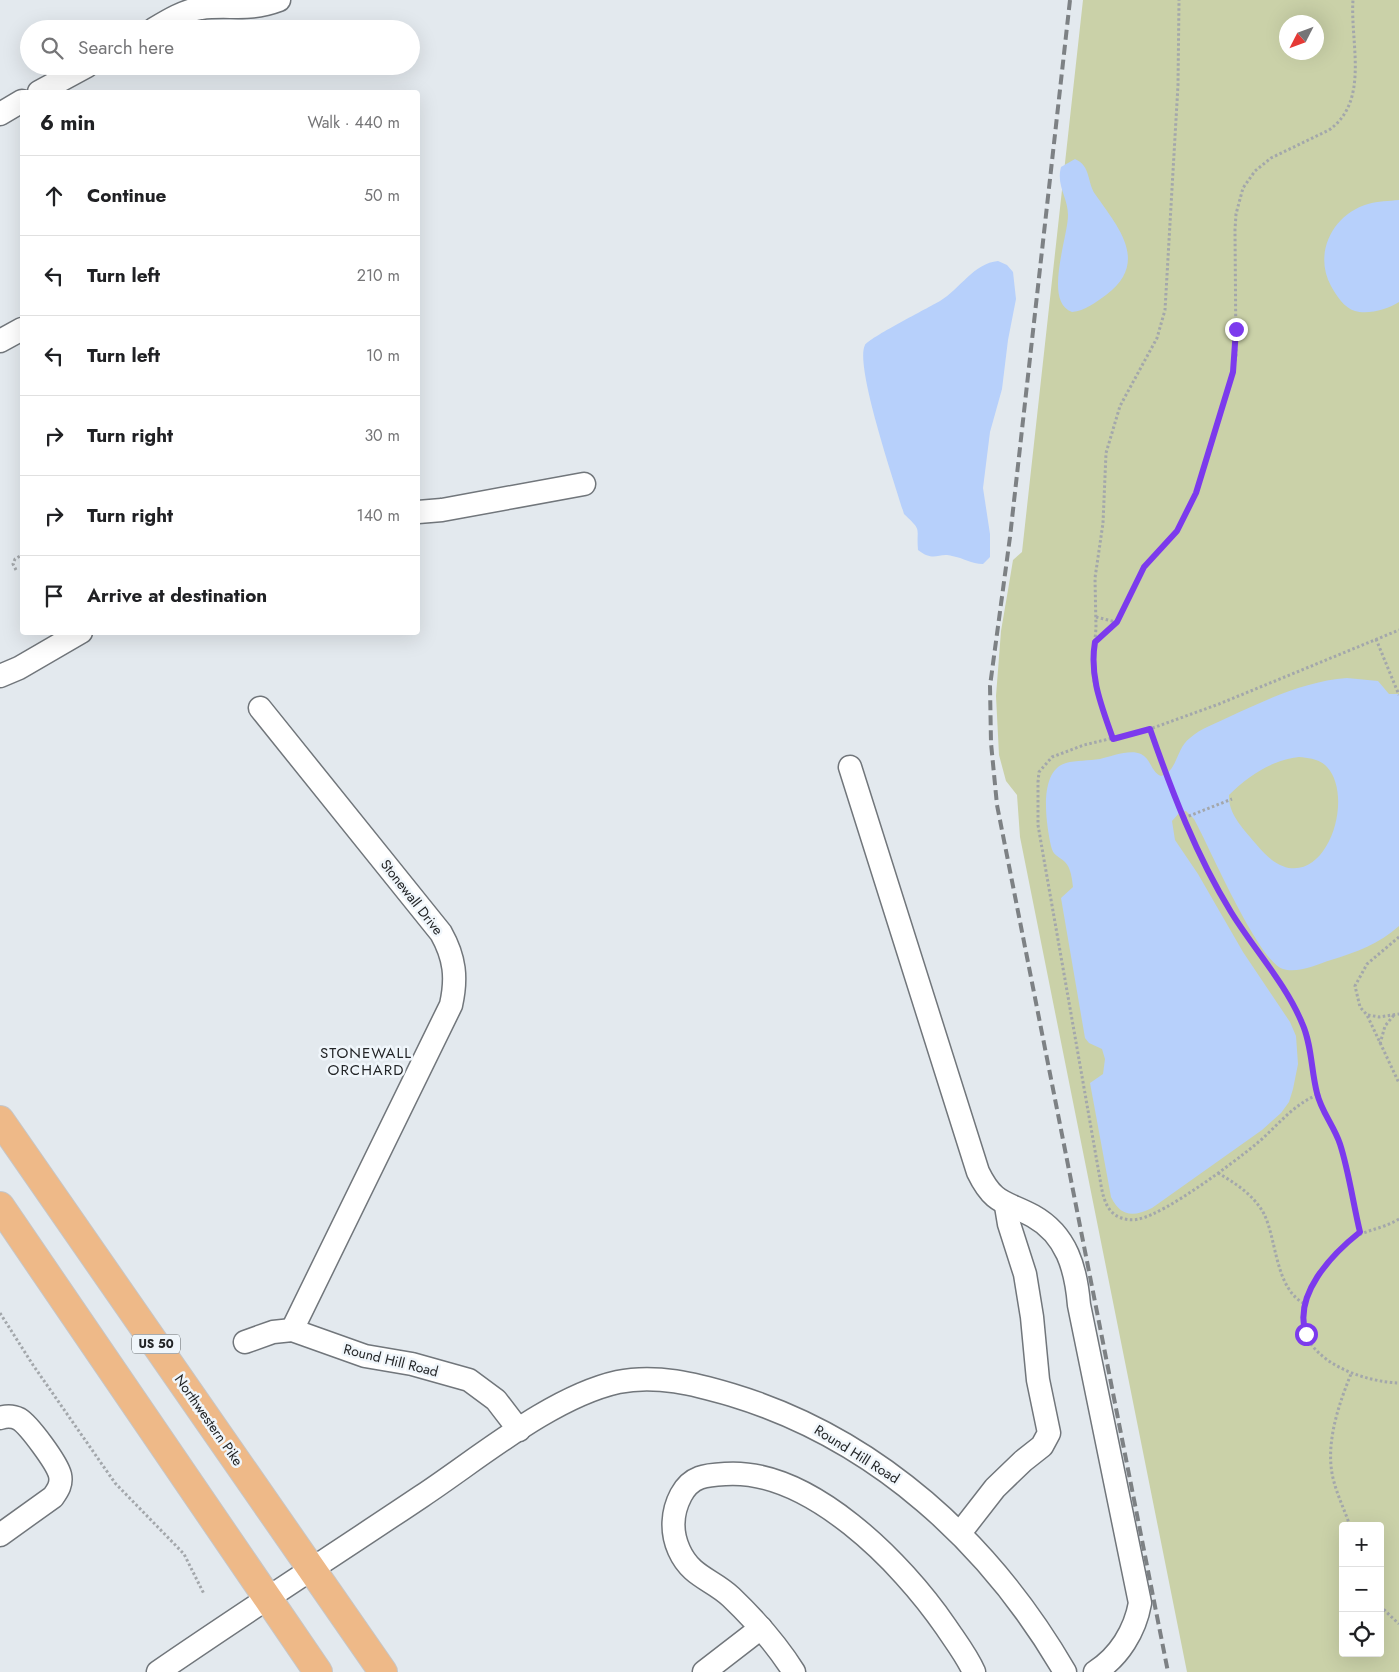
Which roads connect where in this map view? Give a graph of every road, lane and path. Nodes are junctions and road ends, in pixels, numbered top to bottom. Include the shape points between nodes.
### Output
1 (279, 0) edge
2 (1179, 0) edge
3 (1353, 0) edge
4 (170, 20) edge
5 (70, 75) edge
6 (43, 90) edge
7 (20, 102) edge
8 (0, 114) edge
9 (20, 330) edge
10 (0, 341) edge
11 (584, 484) dead end
12 (420, 512) edge
13 (20, 556) edge
14 (16, 570) dead end
15 (1096, 617) junction
16 (1117, 622) junction
17 (1399, 630) edge
18 (76, 635) edge
19 (1376, 639) junction
20 (1095, 642) junction
21 (0, 676) edge
22 (1399, 695) edge
23 (260, 708) dead end
24 (1150, 729) junction
25 (1113, 739) junction
26 (850, 767) dead end
27 (1232, 799) dead end
28 (1184, 818) junction
29 (1399, 937) edge
30 (1399, 1014) edge
31 (1367, 1015) junction
32 (1394, 1015) junction
33 (1380, 1044) junction
34 (1399, 1083) edge
35 (1317, 1095) junction
36 (0, 1120) edge
37 (1218, 1173) junction
38 (0, 1206) edge
39 (1006, 1206) junction
40 (1399, 1219) edge
41 (1360, 1232) junction
42 (1305, 1305) junction
43 (0, 1313) edge
44 (292, 1330) junction
45 (245, 1342) dead end
46 (1351, 1374) junction
47 (1399, 1384) edge
48 (0, 1418) edge
49 (520, 1430) junction
50 (1349, 1522) edge
51 (960, 1533) junction
52 (0, 1536) edge
53 (311, 1568) junction
54 (204, 1594) dead end
55 (267, 1597) junction
56 (1384, 1610) edge
57 (1399, 1624) edge
58 (760, 1628) junction
59 (158, 1672) edge
60 (318, 1672) edge
61 (383, 1672) edge
62 (704, 1672) edge
63 (794, 1672) edge
64 (974, 1672) edge
65 (1065, 1672) edge
66 (1095, 1672) edge

1 - 4 street via 244,9 200,8
2 - 15 path via 1178,85 1165,310 1157,338 1132,383 1108,439 1103,523 1095,578
3 - 16 path via 1355,85 1349,108 1338,124 1329,130 1262,164 1248,180 1239,199 1235,230 1236,356 1231,379 1206,462 1186,514 1177,531 1144,567
5 - 6 street
7 - 8 street
9 - 10 street
11 - 12 street
13 - 14 path via 13,564
15 - 16 path
15 - 20 path
16 - 20 path
17 - 19 path
18 - 21 street
19 - 22 path
19 - 24 path
20 - 25 path via 1094,682
23 - 44 street, Stonewall Drive via 441,933 450,948 456,970 451,1005
24 - 25 path
24 - 28 path
25 - 37 path via 1060,753 1044,764 1038,782 1038,825 1103,1196 1113,1214 1128,1220 1138,1219 1162,1209
26 - 39 street via 978,1172 993,1195
27 - 28 path
28 - 35 path via 1229,910 1286,992 1303,1024
29 - 31 path via 1367,964 1355,986 1360,1008
30 - 32 path
31 - 32 path
31 - 33 path
32 - 33 path via 1385,1026
33 - 34 path
35 - 37 path via 1301,1103
35 - 41 path via 1339,1142
36 - 53 main road, Northwestern Pike / US 50
37 - 42 path via 1245,1191 1264,1213 1289,1290
38 - 55 main road
39 - 51 street via 1025,1274 1038,1380 1049,1433 1042,1446 1022,1460 995,1488
39 - 66 street via 1033,1216 1051,1228 1071,1259 1125,1520 1139,1611 1121,1649
40 - 41 path via 1382,1228
41 - 42 path via 1323,1270
42 - 46 path via 1303,1326 1309,1338 1325,1357
43 - 54 path via 115,1483 184,1554
44 - 45 street, Round Hill Road via 273,1332
44 - 49 street, Round Hill Road via 365,1356 412,1364 469,1380 496,1400
46 - 47 path
46 - 50 path via 1338,1412 1332,1449 1333,1480
48 - 52 street via 14,1417 25,1424 54,1463 60,1477 59,1488 53,1497
49 - 51 street, Round Hill Road via 568,1400 618,1382 658,1379 702,1386 788,1415 831,1435 909,1486
49 - 53 street, Round Hill Road
51 - 65 street, Round Hill Road via 1015,1596
53 - 55 street, Round Hill Road
53 - 61 main road, Northwestern Pike / US 50
55 - 59 street, Round Hill Road
55 - 60 main road
56 - 57 path
58 - 62 street
58 - 63 street
58 - 64 street via 730,1595 690,1567 679,1550 673,1518 684,1490 694,1479 710,1474 757,1476 795,1490 837,1514 875,1543 903,1571 929,1602

